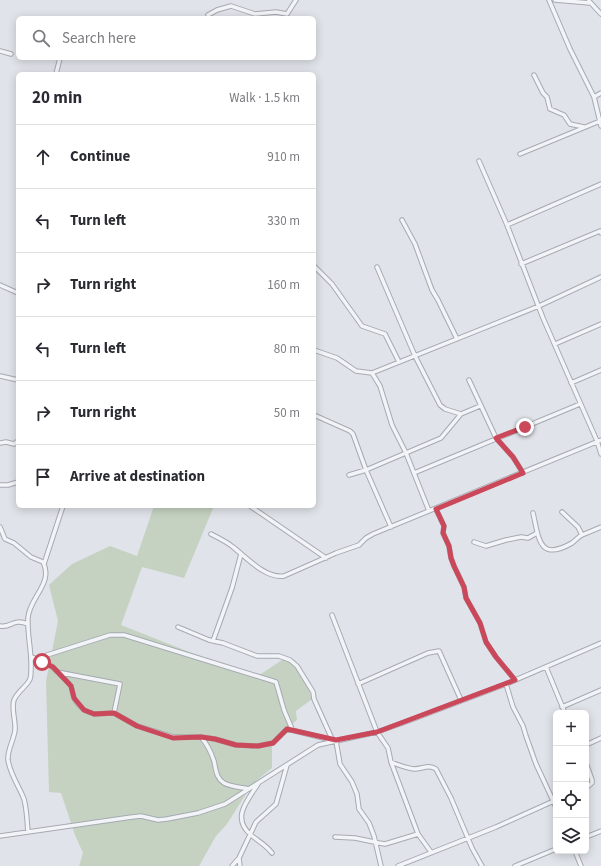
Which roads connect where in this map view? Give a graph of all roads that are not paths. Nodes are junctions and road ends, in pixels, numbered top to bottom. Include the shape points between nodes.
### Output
1 (296, 0) edge
2 (549, 0) edge
3 (555, 0) edge
4 (589, 1) edge
5 (601, 14) edge
6 (208, 15) dead end
7 (0, 51) edge
8 (11, 54) dead end
9 (60, 60) edge
10 (56, 72) edge
11 (534, 75) dead end
12 (601, 93) edge
13 (594, 98) junction
14 (600, 121) edge
15 (601, 126) edge
16 (585, 127) junction
17 (520, 154) dead end
18 (479, 161) dead end
19 (601, 184) edge
20 (402, 220) dead end
21 (507, 225) junction
22 (601, 233) edge
23 (521, 264) junction
24 (377, 267) dead end
25 (316, 268) edge
26 (601, 277) edge
27 (0, 284) edge
28 (16, 292) edge
29 (538, 306) junction
30 (601, 324) edge
31 (457, 339) junction
32 (555, 344) junction
33 (316, 351) edge
34 (415, 356) junction
35 (399, 362) junction
36 (601, 370) edge
37 (372, 373) junction
38 (0, 376) edge
39 (16, 380) edge
40 (469, 380) dead end
41 (571, 383) junction
42 (580, 404) junction
43 (480, 406) junction
44 (461, 414) junction
45 (316, 416) edge
46 (496, 438) junction
47 (599, 441) edge
48 (0, 442) edge
49 (16, 442) edge
50 (406, 453) junction
51 (601, 454) edge
52 (366, 470) junction
53 (414, 473) junction
54 (523, 473) junction
55 (349, 475) dead end
56 (16, 483) edge
57 (0, 485) edge
58 (62, 508) edge
59 (253, 508) edge
60 (436, 509) junction
61 (429, 511) junction
62 (562, 512) dead end
63 (533, 513) dead end
64 (391, 527) junction
65 (0, 528) edge
66 (601, 528) edge
67 (537, 533) junction
68 (211, 534) dead end
69 (582, 535) junction
70 (474, 542) dead end
71 (241, 554) junction
72 (326, 558) junction
73 (44, 564) junction
74 (332, 615) dead end
75 (28, 624) junction
76 (0, 626) edge
77 (178, 627) dead end
78 (213, 641) junction
79 (601, 643) edge
80 (32, 657) junction
81 (42, 662) junction
82 (546, 667) junction
83 (56, 672) junction
84 (515, 680) junction
85 (358, 684) junction
86 (506, 684) junction
87 (601, 690) edge
88 (461, 700) junction
89 (562, 707) junction
90 (563, 710) edge
91 (114, 713) junction
92 (292, 729) junction
93 (377, 732) junction
94 (201, 737) junction
95 (601, 738) edge
96 (334, 740) junction
97 (589, 744) edge
98 (391, 762) junction
99 (287, 765) junction
100 (589, 772) edge
101 (259, 783) junction
102 (589, 786) edge
103 (249, 789) junction
104 (553, 797) edge
105 (553, 802) edge
106 (601, 831) edge
107 (28, 832) junction
108 (250, 834) junction
109 (418, 834) junction
110 (0, 836) edge
111 (589, 836) edge
112 (335, 837) dead end
113 (469, 839) junction
114 (375, 842) junction
115 (553, 850) edge
116 (431, 852) junction
117 (272, 853) dead end
118 (576, 854) edge
119 (239, 858) junction
120 (232, 866) edge
121 (240, 866) edge
122 (381, 866) edge
123 (398, 866) edge
124 (482, 866) edge
125 (515, 866) edge
126 (581, 866) edge

1 - 6 street via 287,14 255,14 231,6
2 - 13 street
3 - 4 street
4 - 5 street
7 - 8 street
9 - 10 street
11 - 16 street via 547,97 550,110 562,114 570,124
12 - 13 street
13 - 14 street
14 - 15 street
14 - 16 street
16 - 17 street
18 - 21 street
19 - 21 street
20 - 31 street via 415,244 432,290
21 - 23 street
22 - 23 street via 600,231
23 - 29 street
24 - 34 street
25 - 35 street via 332,284 362,326 385,334
26 - 29 street
27 - 28 street
29 - 31 street
29 - 32 street
30 - 32 street
31 - 34 street
32 - 41 street
33 - 37 street via 337,358 356,371
34 - 35 street
34 - 44 street via 440,405
35 - 37 street
36 - 41 street
37 - 50 street via 380,386 392,425
38 - 39 street
40 - 43 street
41 - 42 street
42 - 46 street
42 - 47 street
43 - 44 street
43 - 46 street
44 - 50 street via 441,438
45 - 52 street via 353,434
46 - 53 street
46 - 54 street
47 - 51 street
47 - 54 street
48 - 49 street
50 - 52 street
50 - 53 street
52 - 55 street
52 - 64 street
53 - 61 street
54 - 60 street
56 - 57 street
58 - 73 street
59 - 72 street
60 - 61 street
60 - 84 street via 444,526 443,533 466,598 480,623 486,642
61 - 64 street
62 - 69 street via 578,527
63 - 67 street
64 - 72 street via 373,534 359,545
65 - 73 street via 5,539
66 - 69 street
67 - 69 street via 543,547 549,550 574,542
67 - 70 street via 528,538 521,537 486,546
68 - 71 street via 233,546
71 - 72 street via 277,577
71 - 78 street
73 - 75 street via 44,582 30,609
74 - 85 street
75 - 76 street via 16,621
75 - 80 street
77 - 78 street
78 - 96 street via 257,656 279,656 290,660 297,666 313,692
79 - 82 street
80 - 81 street
80 - 107 street via 30,680 14,700 15,730 8,753 12,775 24,802
81 - 83 street via 53,667
81 - 92 street via 44,656 110,635 124,634 276,682
82 - 84 street
82 - 89 street
83 - 91 street via 71,686 74,698 84,710 94,714
83 - 91 street via 120,684
84 - 86 street
85 - 88 street via 421,656 439,651
85 - 93 street
86 - 88 street
86 - 104 street via 536,764
87 - 89 street
88 - 93 street
89 - 90 street
91 - 94 street via 137,726 173,738
92 - 94 street via 287,729 273,743 258,746 236,745
92 - 96 street
93 - 96 street
93 - 98 street via 388,748
94 - 103 street via 207,744 220,780 226,784
95 - 97 street
96 - 99 street via 318,745
96 - 114 street via 340,764 352,782 359,809 369,824
98 - 109 street
98 - 113 street via 414,769 432,766 436,769
99 - 101 street
99 - 108 street via 276,804 256,822
100 - 102 street via 592,783
101 - 103 street
101 - 108 street via 241,813 242,825
103 - 107 street via 225,804 198,813 158,820 141,816 132,817
105 - 113 street
106 - 111 street
107 - 110 street
108 - 117 street via 267,846
108 - 119 street
109 - 114 street via 385,844
109 - 116 street
112 - 114 street
113 - 116 street
113 - 124 street
114 - 122 street
115 - 125 street
116 - 123 street
118 - 126 street
119 - 120 street
119 - 121 street

